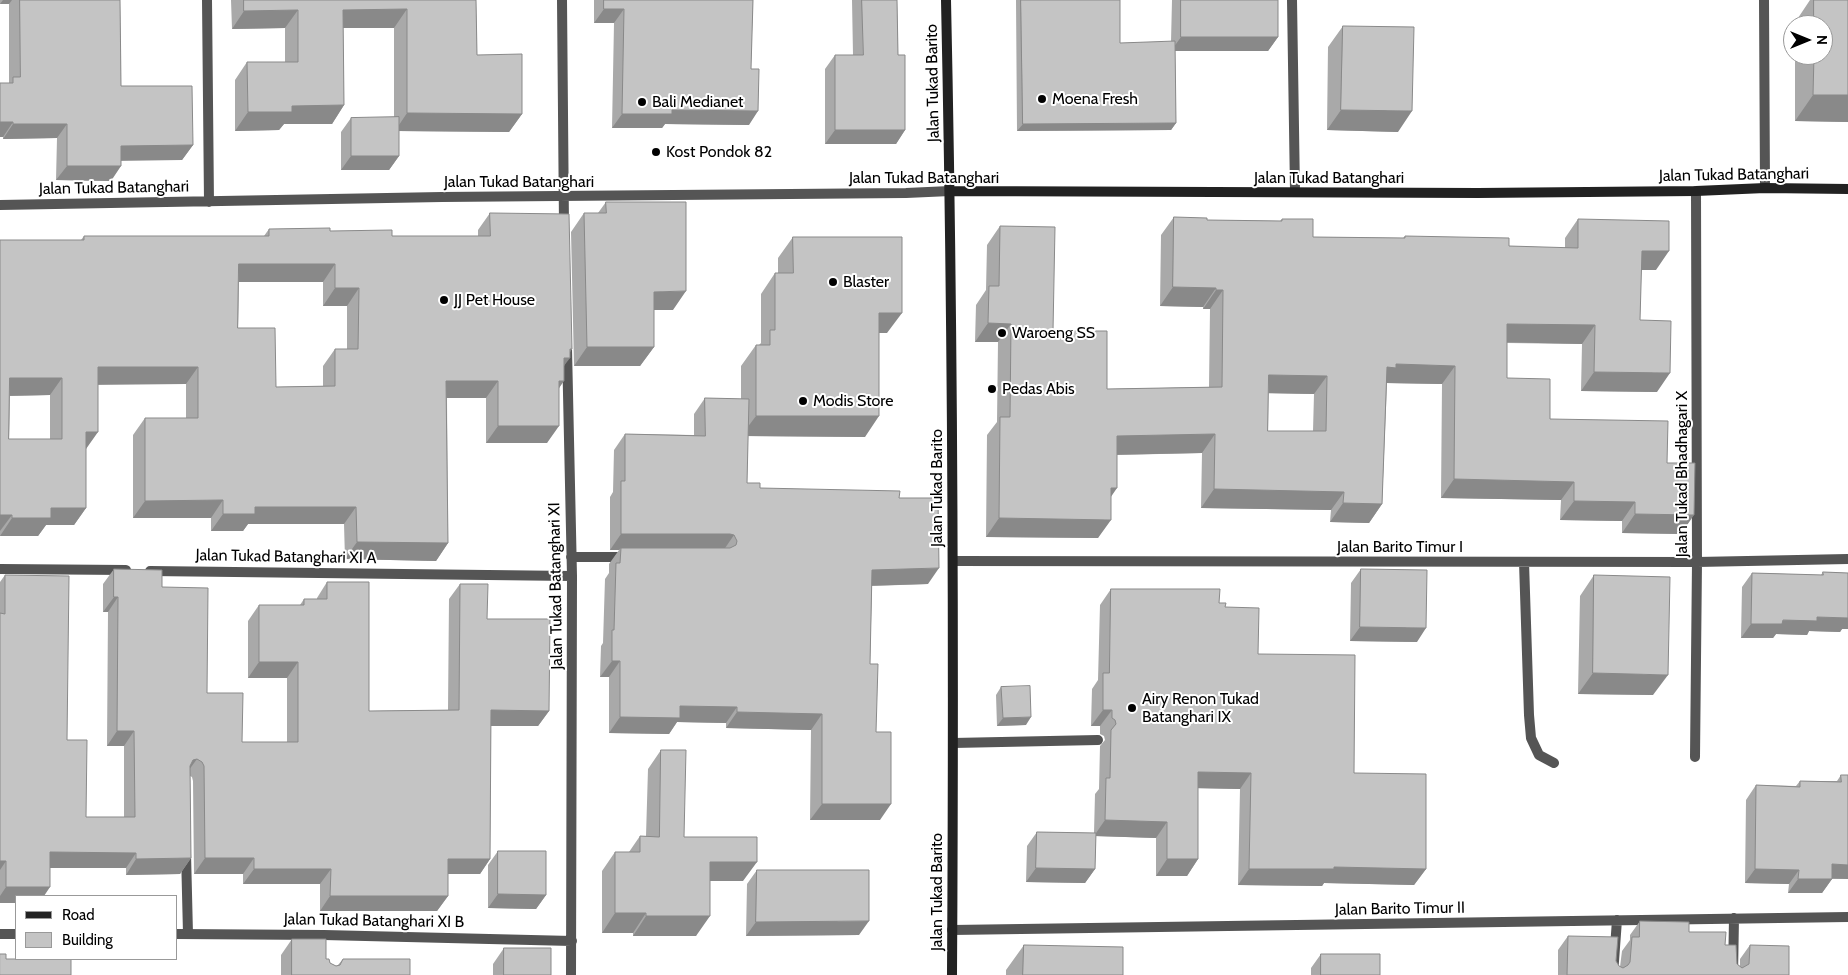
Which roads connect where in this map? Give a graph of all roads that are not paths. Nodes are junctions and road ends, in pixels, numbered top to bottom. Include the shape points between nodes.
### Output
1 (207, 0) edge
2 (562, 0) edge
3 (946, 0) edge
4 (1292, 0) edge
5 (1764, 0) edge
6 (1765, 188) junction
7 (1848, 189) edge
8 (1696, 191) junction
9 (950, 192) junction
10 (1295, 192) junction
11 (563, 196) junction
12 (209, 202) junction
13 (0, 205) edge
14 (564, 236) edge
15 (566, 333) edge
16 (571, 558) junction
17 (640, 558) edge
18 (1848, 559) edge
19 (953, 561) junction
20 (1524, 562) junction
21 (1697, 562) junction
22 (0, 569) edge
23 (572, 576) junction
24 (1098, 740) dead end
25 (953, 743) junction
26 (1695, 757) dead end
27 (1554, 763) dead end
28 (186, 838) edge
29 (1848, 917) edge
30 (1734, 918) junction
31 (1617, 920) junction
32 (952, 930) junction
33 (0, 934) edge
34 (15, 934) edge
35 (178, 934) edge
36 (188, 934) junction
37 (572, 941) junction
38 (571, 975) edge
39 (952, 975) edge
40 (1614, 975) edge
41 (1733, 975) edge

1 - 12 street
2 - 11 street
3 - 9 street, Jalan Tukad Barito
4 - 10 street
5 - 6 street
6 - 7 street, Jalan Tukad Batanghari
6 - 8 street, Jalan Tukad Batanghari
8 - 10 street, Jalan Tukad Batanghari
8 - 21 street, Jalan Tukad Bhadhagari X
9 - 10 street, Jalan Tukad Batanghari
9 - 11 street, Jalan Tukad Batanghari
9 - 19 street, Jalan Tukad Barito
11 - 12 street, Jalan Tukad Batanghari
11 - 14 street
12 - 13 street, Jalan Tukad Batanghari
15 - 16 street, Jalan Tukad Batanghari XI
16 - 17 street
16 - 23 street, Jalan Tukad Batanghari XI
18 - 21 street, Jalan Barito Timur I
19 - 20 street, Jalan Barito Timur I
19 - 25 street, Jalan Tukad Barito
20 - 21 street, Jalan Barito Timur I
20 - 27 street via 1531,738 1539,755
21 - 26 street, Jalan Tukad Bhadhagari X
22 - 23 street, Jalan Tukad Batanghari XI A
23 - 37 street, Jalan Tukad Batanghari XI
24 - 25 street
25 - 32 street, Jalan Tukad Barito
28 - 36 street
29 - 30 street, Jalan Barito Timur II
30 - 31 street, Jalan Barito Timur II
30 - 41 street
31 - 32 street, Jalan Barito Timur II
31 - 40 street
32 - 39 street, Jalan Tukad Barito
33 - 34 street
35 - 36 street, Jalan Tukad Batanghari XI B
36 - 37 street, Jalan Tukad Batanghari XI B
37 - 38 street, Jalan Tukad Batanghari XI

